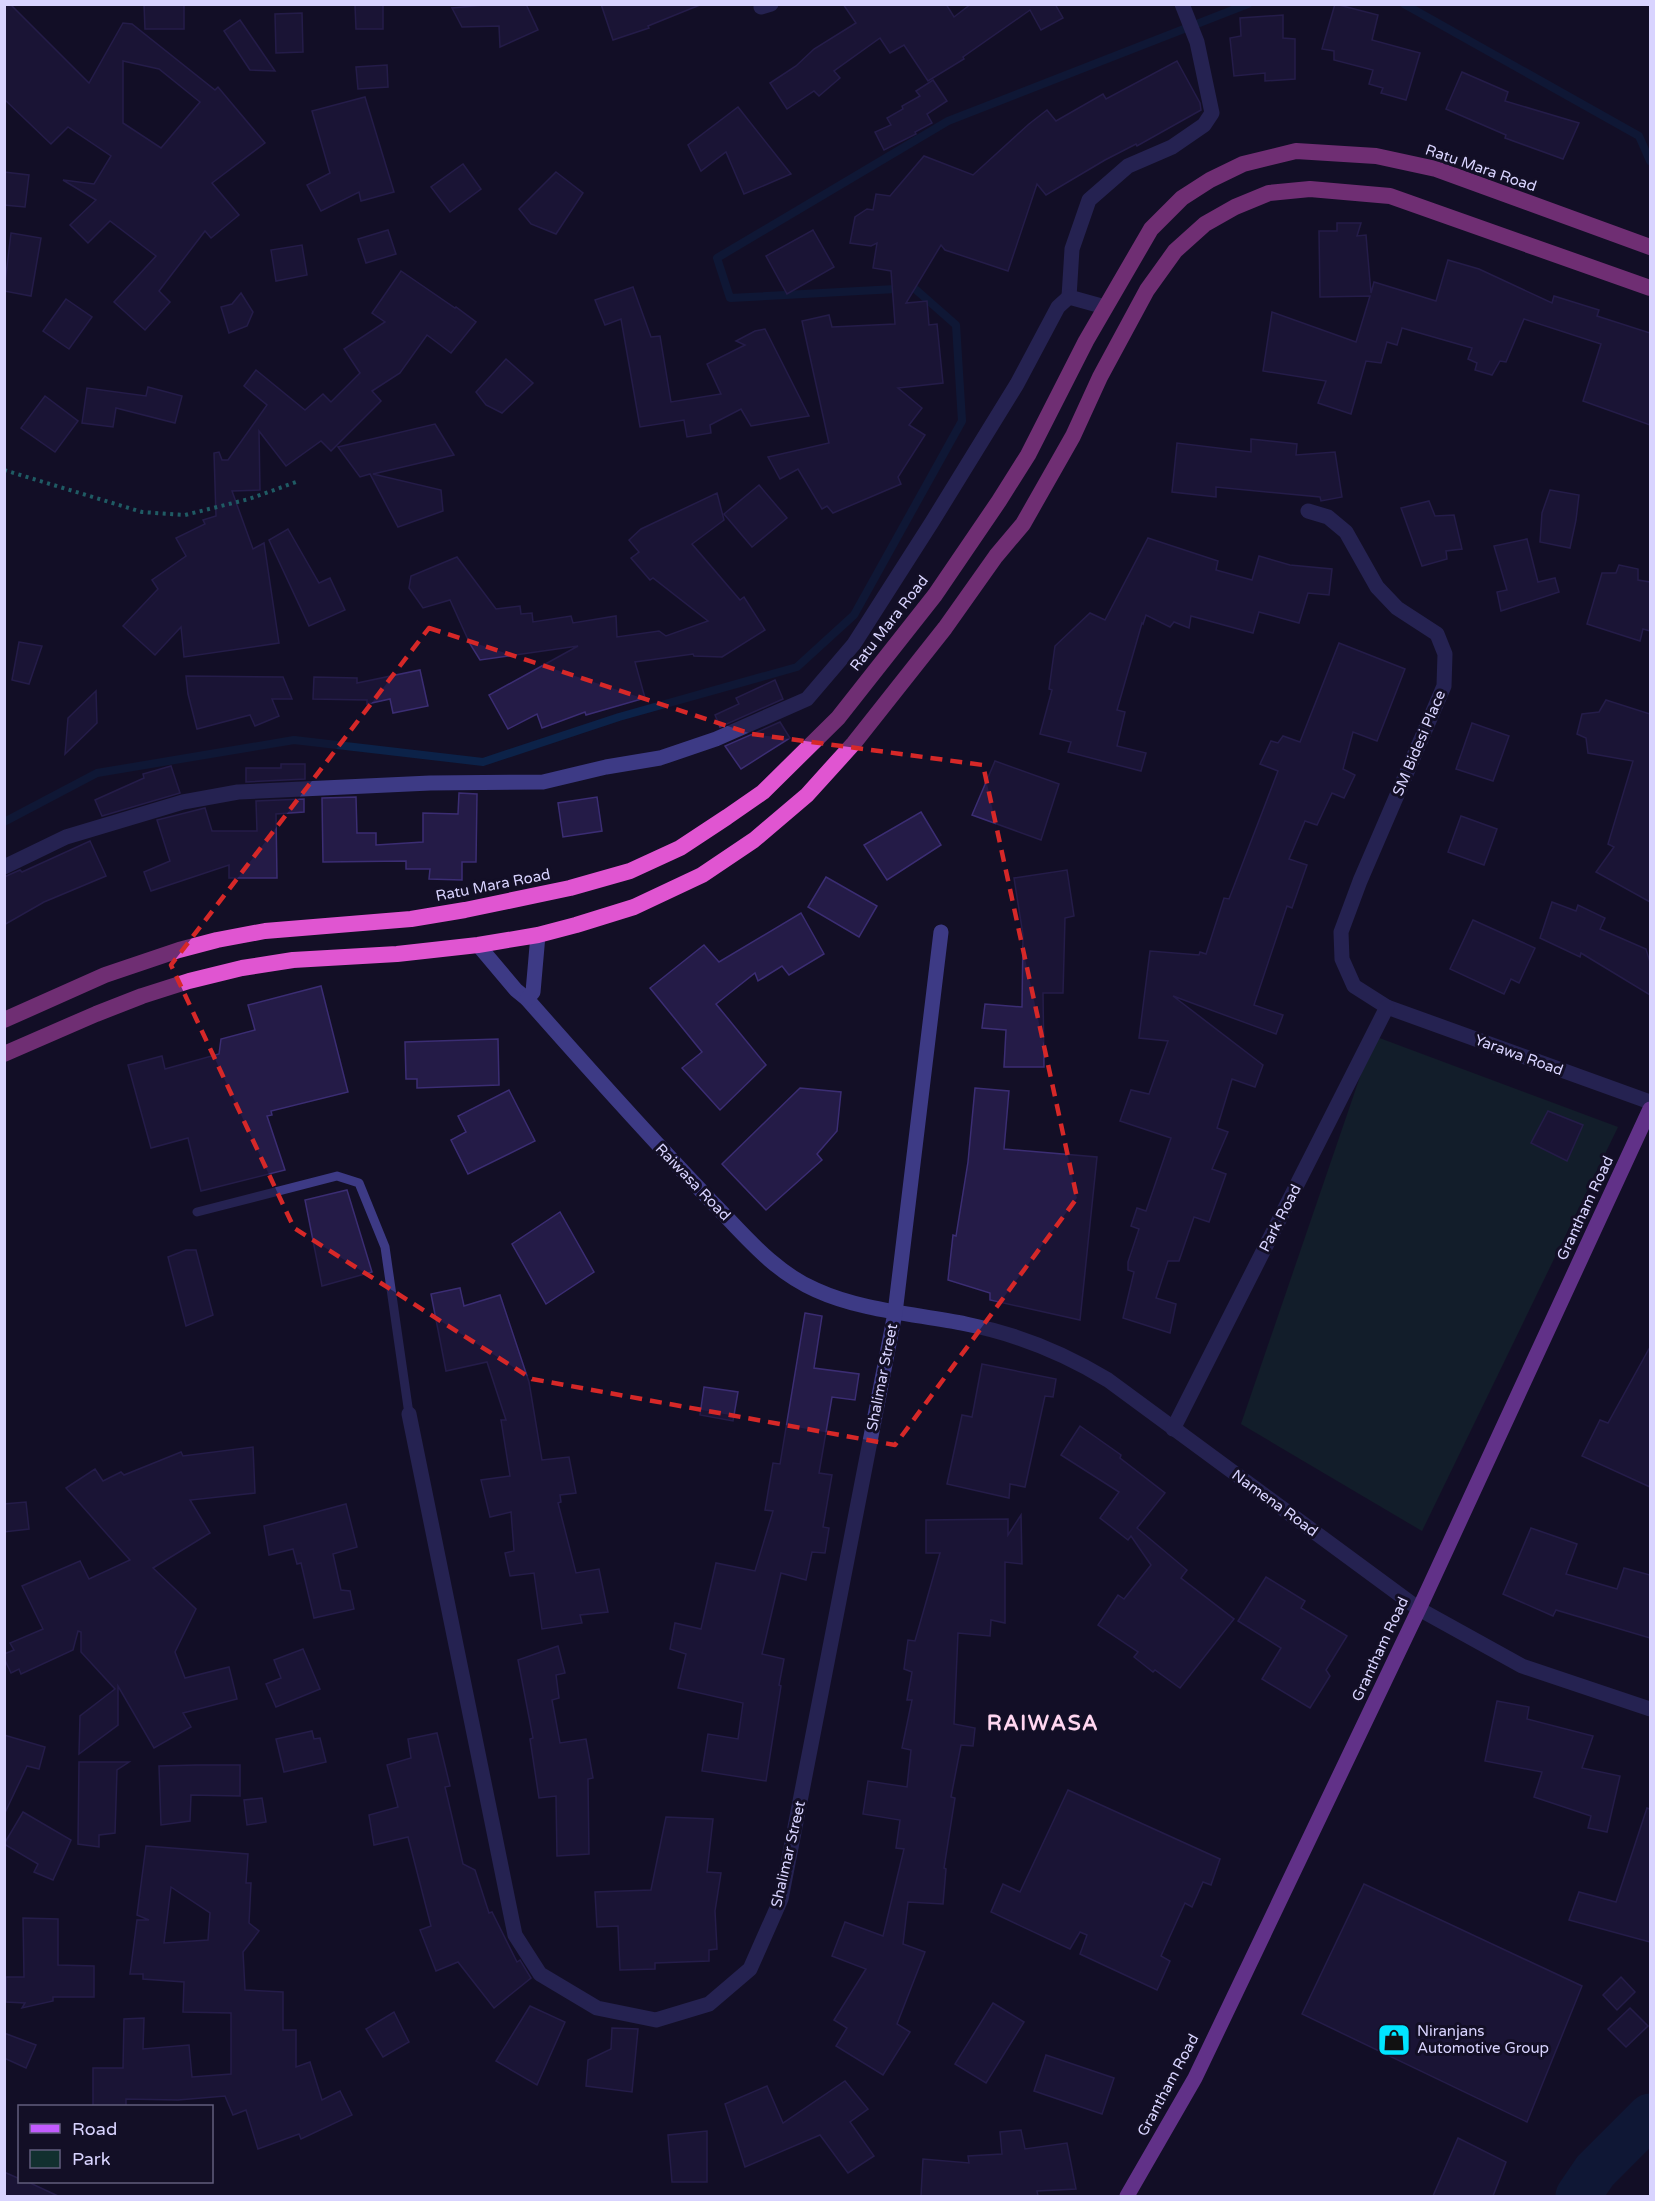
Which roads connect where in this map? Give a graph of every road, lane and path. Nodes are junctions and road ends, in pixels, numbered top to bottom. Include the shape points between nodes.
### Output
1 (1185, 10) edge
2 (1650, 247) edge
3 (1650, 288) edge
4 (1069, 297) junction
5 (1105, 307) junction
6 (4, 470) edge
7 (299, 482) dead end
8 (1308, 511) dead end
9 (4, 867) edge
10 (941, 932) dead end
11 (538, 935) junction
12 (478, 945) junction
13 (527, 999) junction
14 (1387, 1007) junction
15 (4, 1020) edge
16 (4, 1054) edge
17 (1650, 1102) edge
18 (1650, 1109) edge
19 (197, 1212) dead end
20 (895, 1312) junction
21 (409, 1414) joint
22 (1173, 1429) junction
23 (1419, 1609) junction
24 (1650, 1710) edge
25 (1127, 2196) edge

1 - 4 street via 1197,42 1212,113 1204,125 1172,147 1128,166 1089,200 1072,249
2 - 5 highway, Ratu Mara Road via 1436,170 1376,156 1296,151 1243,164 1182,198 1151,229
3 - 11 highway via 1390,196 1310,189 1269,193 1204,224 1175,251 1147,290 1023,524 898,691 807,795 754,840 702,875 634,907
4 - 5 street
4 - 9 street via 1058,307 1017,384 854,644 807,699 716,739 660,758 543,782 430,783 227,794 183,802 66,837
5 - 15 highway, Ratu Mara Road via 1028,454 935,595 802,756 763,792 680,848 630,872 526,898 411,919 266,931 217,940 105,975
6 - 7 path via 142,512 185,515 249,500
8 - 14 street, SM Bidesi Place via 1328,517 1346,532 1377,587 1397,608 1437,634 1445,654 1444,686 1341,932 1342,959 1354,986
10 - 20 street, Shalimar Street
11 - 12 highway
11 - 13 street via 533,992
12 - 13 street, Raiwasa Road
12 - 16 highway via 293,960 242,968 142,996
13 - 20 street, Raiwasa Road via 660,1148 772,1263 816,1290
14 - 17 street, Yarawa Road
14 - 22 street, Park Road
18 - 23 main road, Grantham Road
19 - 21 lane via 337,1176 359,1183 385,1247
20 - 21 street, Shalimar Street via 781,1899 750,1969 709,2004 656,2020 597,2008 540,1974 515,1935
20 - 22 street, Namena Road via 993,1330 1058,1353 1108,1380
22 - 23 street, Namena Road
23 - 24 street, Namena Road via 1522,1666
23 - 25 main road, Grantham Road via 1195,2078

